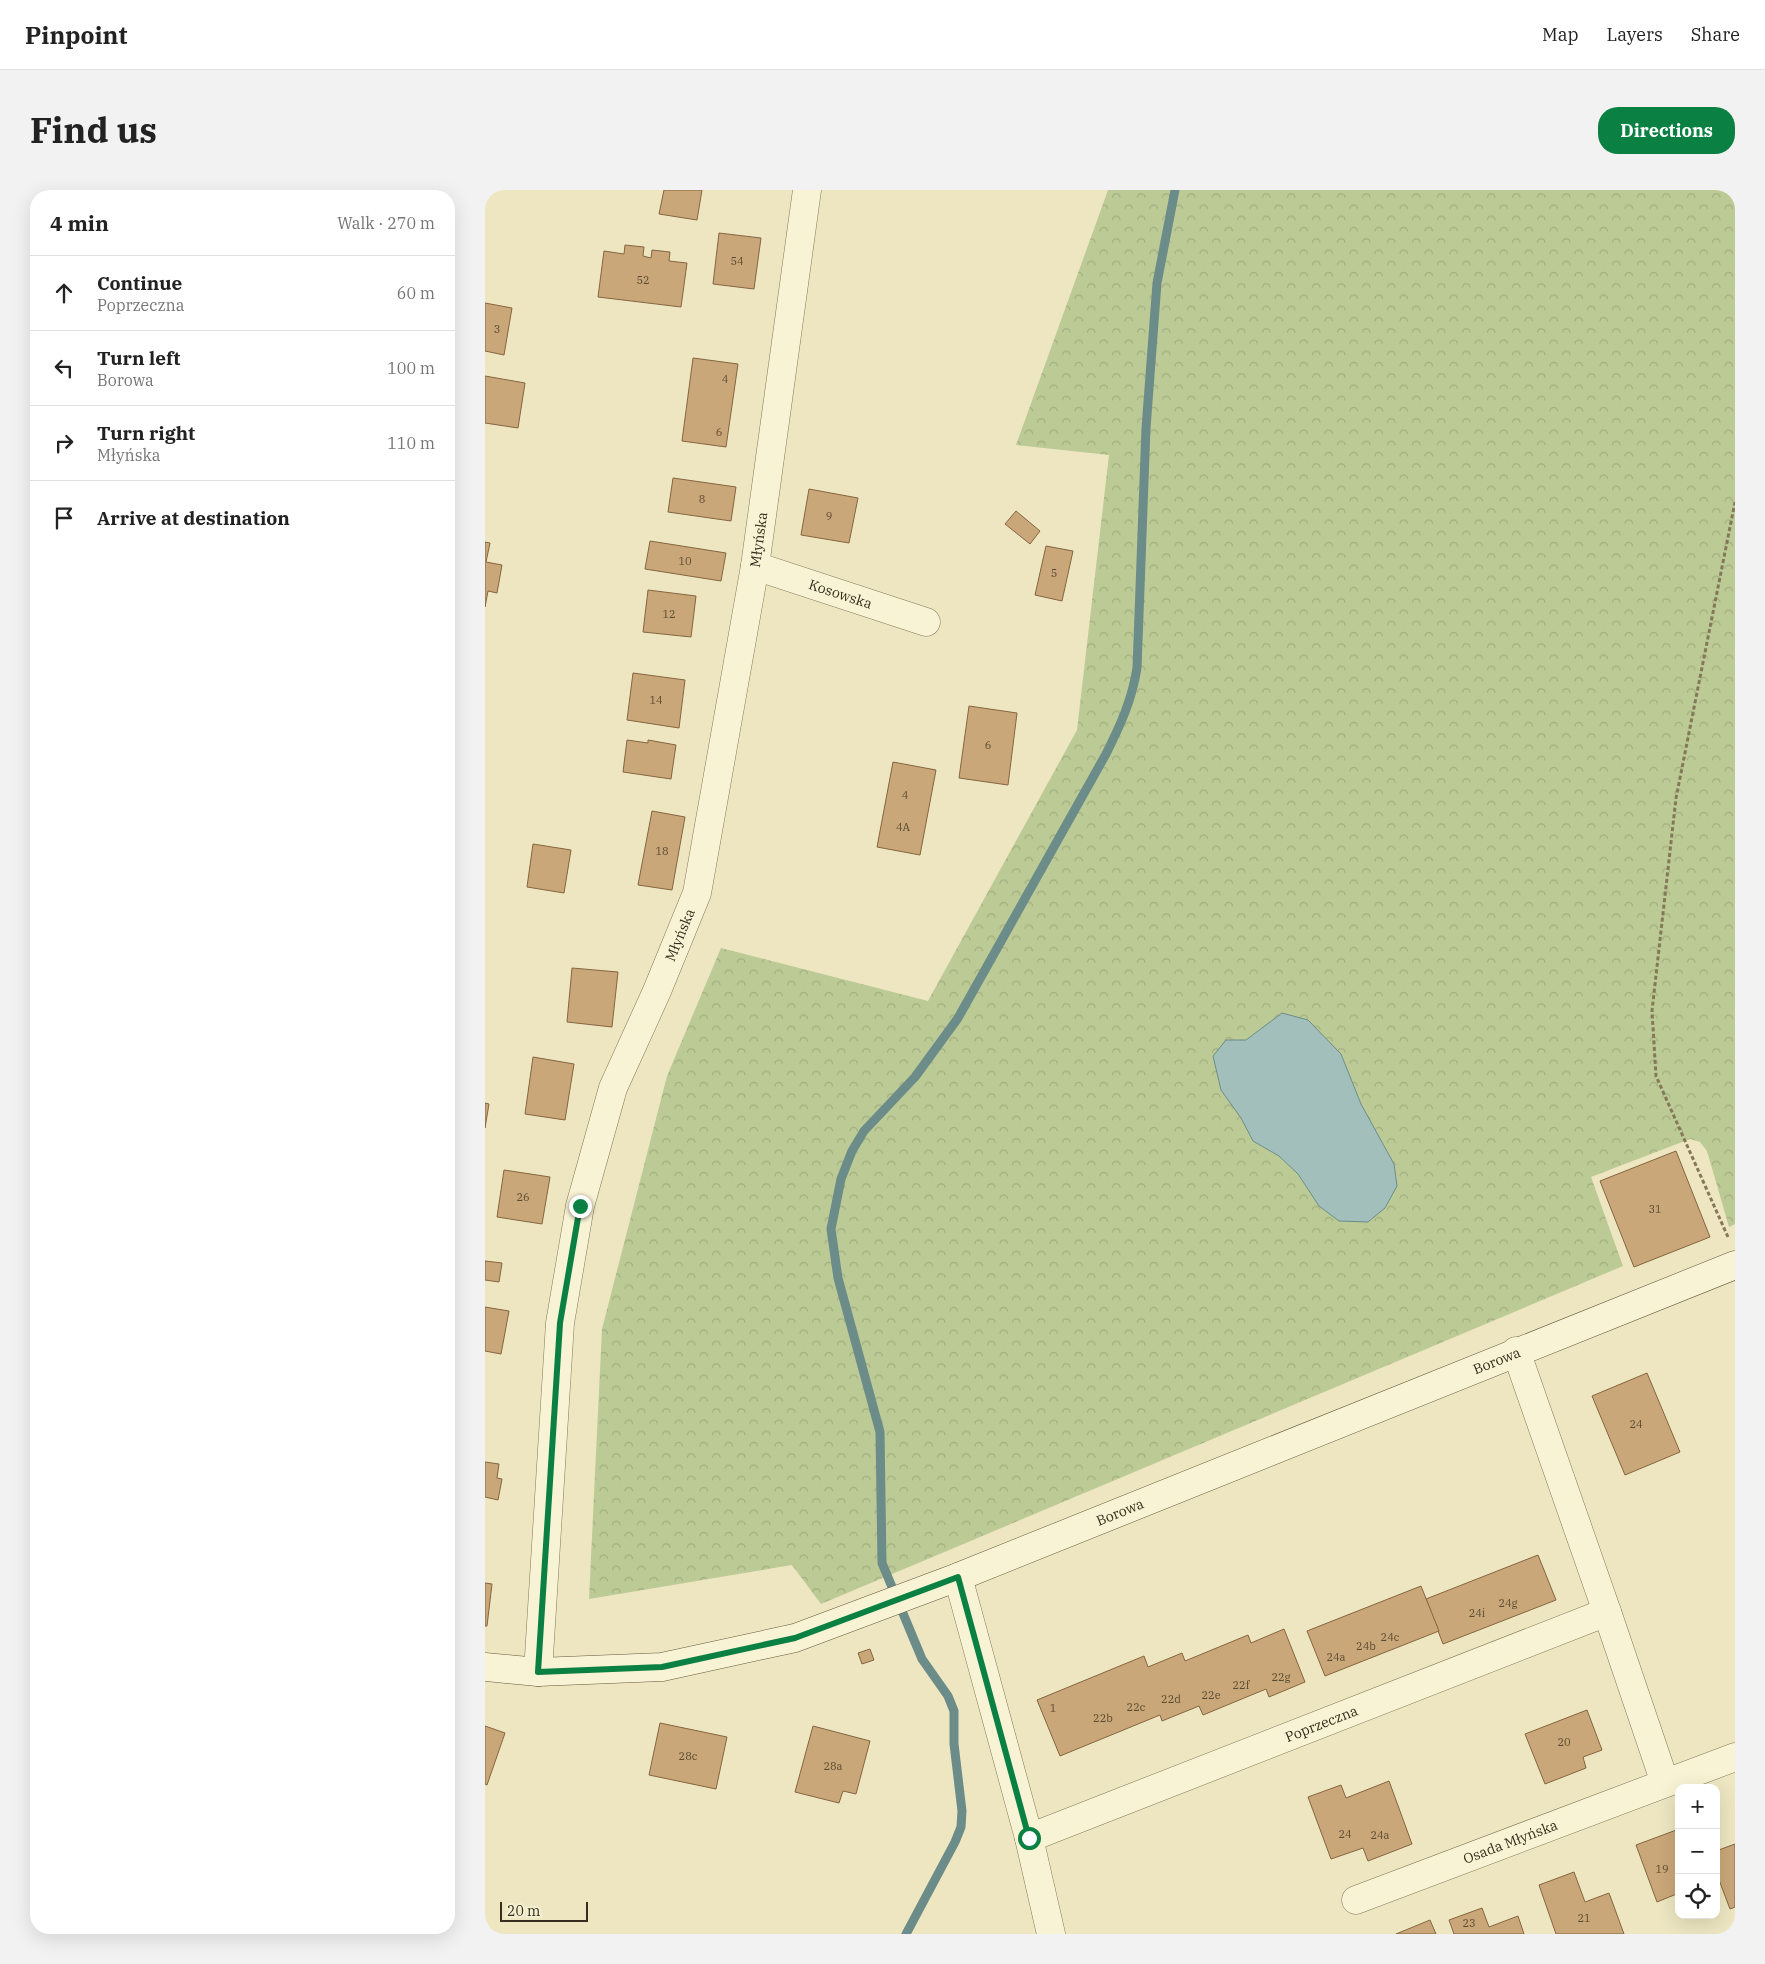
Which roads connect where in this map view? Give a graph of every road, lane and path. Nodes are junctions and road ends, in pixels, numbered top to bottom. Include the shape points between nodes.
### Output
1 (807, 190) edge
2 (1735, 502) edge
3 (755, 566) junction
4 (926, 622) dead end
5 (1732, 1252) edge
6 (1516, 1351) junction
7 (958, 1577) junction
8 (1607, 1612) junction
9 (485, 1667) edge
10 (538, 1672) junction
11 (1735, 1758) edge
12 (1665, 1783) junction
13 (1029, 1838) junction
14 (1355, 1900) dead end
15 (1051, 1934) edge

1 - 3 street, Młyńska
2 - 5 path via 1676,798 1652,1011 1656,1076
3 - 4 street, Kosowska
3 - 10 street, Młyńska via 697,893 613,1088 580,1206 560,1323
5 - 6 street, Borowa
6 - 7 street, Borowa
6 - 8 street
7 - 10 street, Borowa via 795,1638 662,1667
7 - 13 street
8 - 12 street
8 - 13 street, Poprzeczna
9 - 10 street, Borowa
11 - 12 street, Osada Młyńska
12 - 14 street, Osada Młyńska
13 - 15 street

